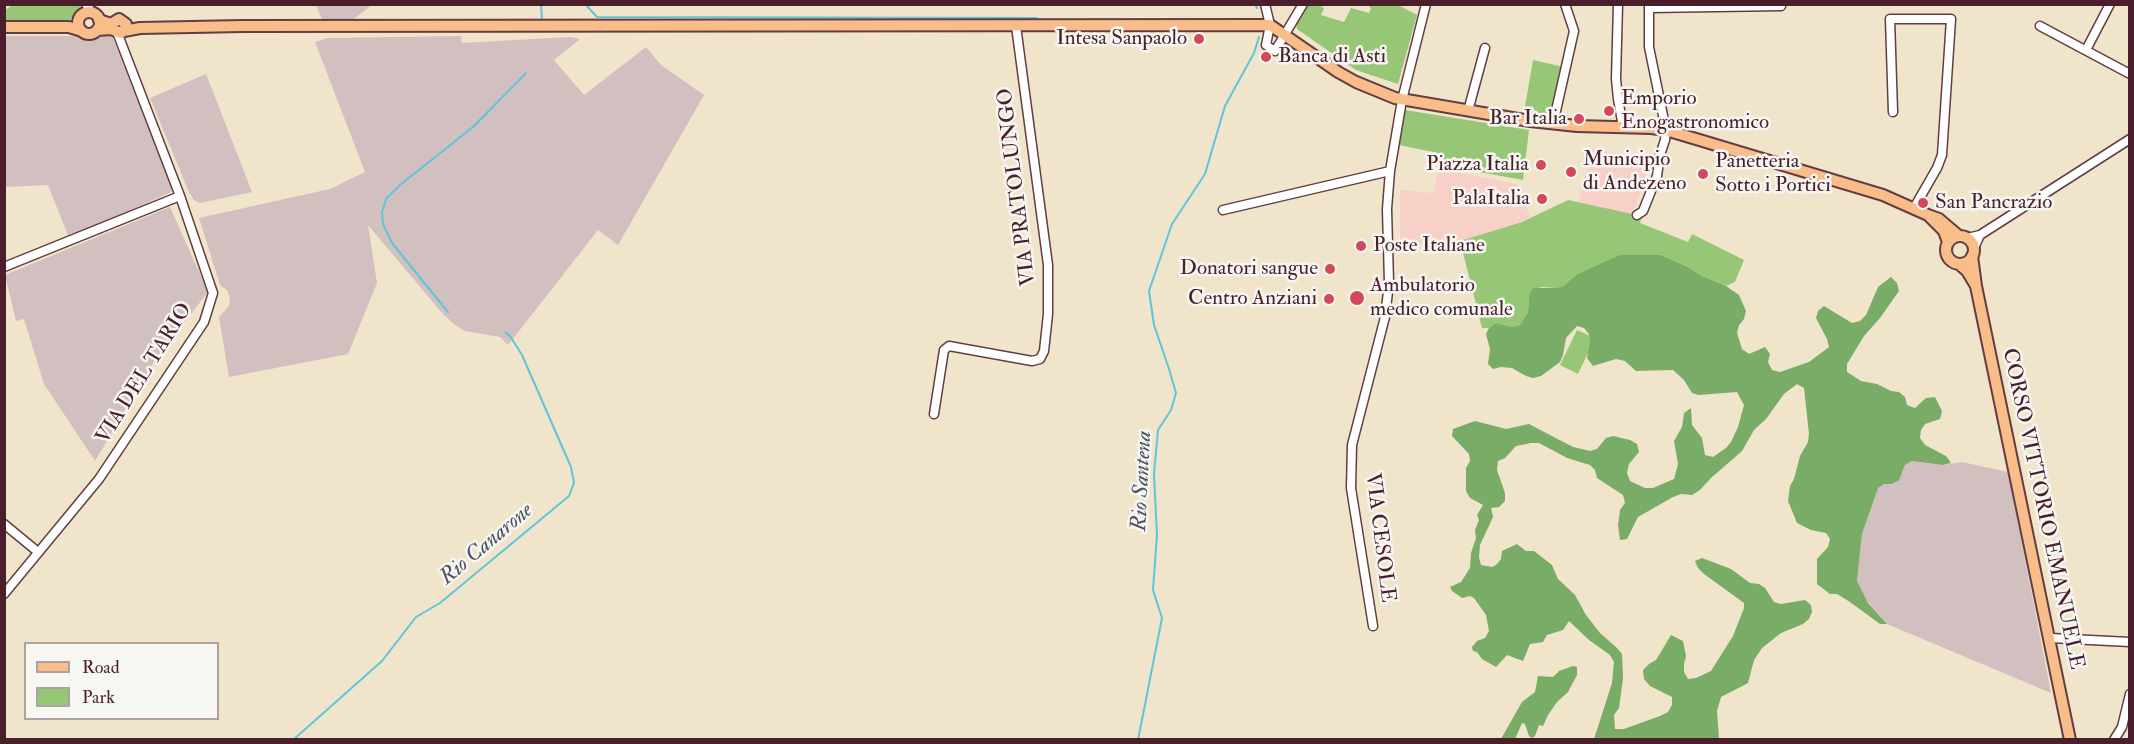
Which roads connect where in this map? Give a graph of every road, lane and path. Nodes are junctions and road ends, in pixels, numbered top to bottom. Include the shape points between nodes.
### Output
1 (1264, 4) edge
2 (1303, 4) edge
3 (1426, 4) edge
4 (1565, 4) edge
5 (2110, 4) edge
6 (1618, 5) edge
7 (1649, 6) edge
8 (1781, 6) edge
9 (86, 18) edge
10 (1270, 25) junction
11 (1016, 26) junction
12 (2040, 26) dead end
13 (4, 27) edge
14 (121, 31) junction
15 (1286, 35) junction
16 (1485, 48) dead end
17 (2086, 50) junction
18 (2130, 75) edge
19 (1402, 100) junction
20 (1468, 111) junction
21 (1893, 112) dead end
22 (1553, 124) junction
23 (1623, 127) junction
24 (1666, 130) junction
25 (2130, 140) edge
26 (1390, 171) junction
27 (180, 196) junction
28 (1914, 208) junction
29 (1223, 210) dead end
30 (1637, 215) dead end
31 (1928, 215) junction
32 (1980, 235) junction
33 (1963, 237) junction
34 (1948, 242) junction
35 (1973, 252) junction
36 (1959, 264) junction
37 (4, 267) edge
38 (1976, 286) junction
39 (934, 414) dead end
40 (4, 524) edge
41 (39, 552) junction
42 (4, 594) edge
43 (1373, 626) dead end
44 (2050, 638) junction
45 (2130, 642) edge
46 (2130, 694) edge
47 (2070, 740) edge
48 (2114, 740) edge

1 - 10 street
2 - 15 street
3 - 19 street, VIA CESOLE
4 - 22 street via 1574,31
5 - 17 street
6 - 23 street via 1616,79
7 - 8 street
7 - 24 street via 1648,47
9 - 13 main road
9 - 14 main road
10 - 11 main road
10 - 15 main road, CORSO VITTORIO EMANUELE
10 - 15 street via 1266,45 1275,51
11 - 14 main road via 523,25
11 - 39 street, VIA PRATOLUNGO via 1048,265 1044,351 1040,359 1032,361 949,346 944,350
12 - 17 street
14 - 27 street, VIA DEL TARIO
15 - 19 main road, CORSO VITTORIO EMANUELE via 1338,72
16 - 20 street
17 - 18 street
19 - 20 main road, CORSO VITTORIO EMANUELE
19 - 26 street, VIA CESOLE
20 - 22 main road, CORSO VITTORIO EMANUELE
21 - 28 street via 1890,19 1951,19 1942,155
22 - 23 main road, CORSO VITTORIO EMANUELE
23 - 24 main road, CORSO VITTORIO EMANUELE
24 - 28 main road, CORSO VITTORIO EMANUELE via 1883,195
24 - 30 street via 1657,176 1643,211
25 - 32 street
26 - 29 street
26 - 43 street, VIA CESOLE via 1385,317 1352,445 1351,488
27 - 37 street
27 - 41 street, VIA DEL TARIO via 213,293 204,322 99,479
28 - 31 main road, CORSO VITTORIO EMANUELE
31 - 33 main road, CORSO VITTORIO EMANUELE
31 - 34 main road via 1944,231
32 - 33 street
32 - 35 street
33 - 34 main road
33 - 35 main road, CORSO VITTORIO EMANUELE
34 - 36 main road, CORSO VITTORIO EMANUELE via 1948,256
35 - 36 main road via 1968,261
35 - 38 main road, CORSO VITTORIO EMANUELE
36 - 38 main road, CORSO VITTORIO EMANUELE
38 - 44 main road, CORSO VITTORIO EMANUELE
40 - 41 street
41 - 42 street, VIA DEL TARIO
44 - 45 street
44 - 47 main road, CORSO VITTORIO EMANUELE
46 - 48 street via 2122,727

